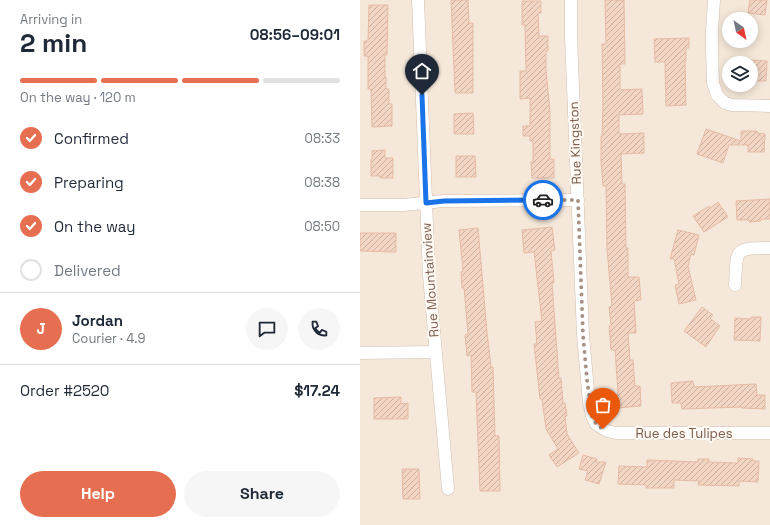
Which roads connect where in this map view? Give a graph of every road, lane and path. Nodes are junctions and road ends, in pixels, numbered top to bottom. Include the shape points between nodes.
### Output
1 (418, 0) edge
2 (571, 0) edge
3 (714, 0) edge
4 (770, 106) edge
5 (578, 200) junction
6 (426, 203) junction
7 (360, 205) edge
8 (770, 248) edge
9 (735, 285) dead end
10 (435, 352) junction
11 (360, 353) edge
12 (600, 427) joint
13 (770, 433) edge
14 (448, 488) dead end

1 - 6 street, Rue Mountainview
2 - 5 street, Rue Kingston
3 - 4 street via 713,83 717,94 725,103 732,105
5 - 6 street
5 - 12 street, Rue Kingston via 585,361 591,412
6 - 7 street
6 - 10 street, Rue Mountainview
8 - 9 street via 748,248 740,251 737,256
10 - 11 street
10 - 14 street, Rue Mountainview
12 - 13 street, Rue des Tulipes via 616,433

